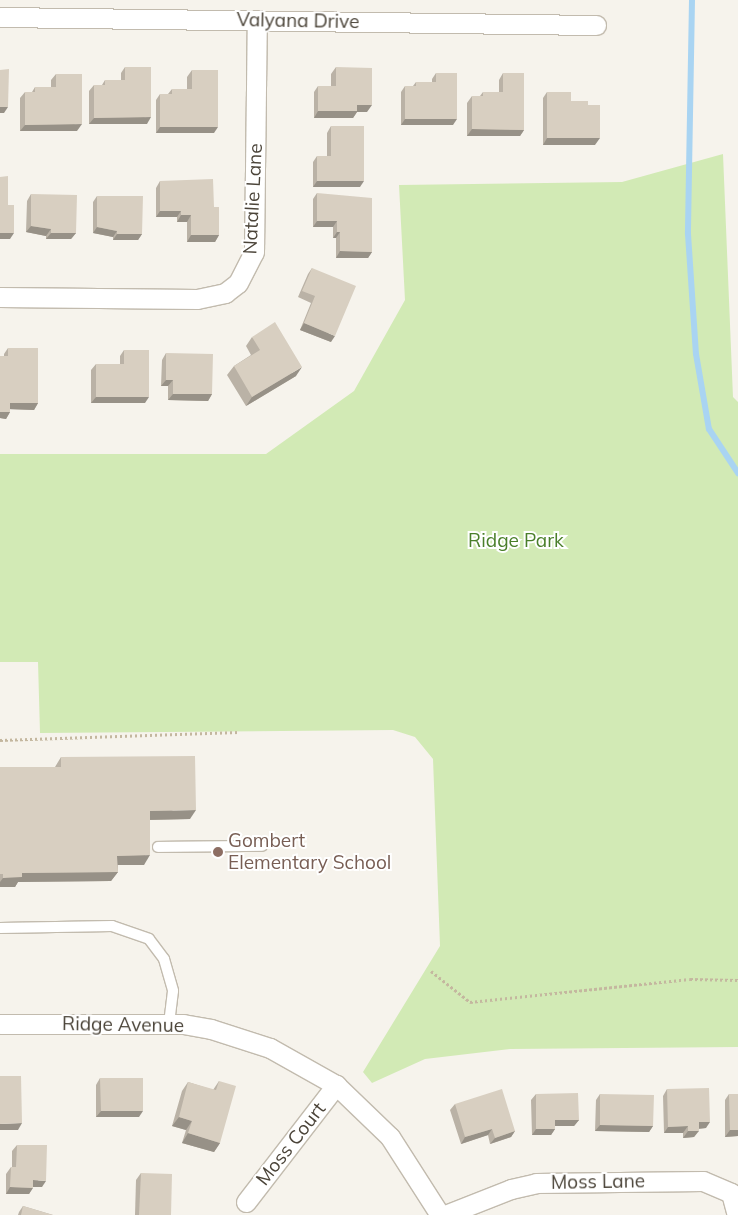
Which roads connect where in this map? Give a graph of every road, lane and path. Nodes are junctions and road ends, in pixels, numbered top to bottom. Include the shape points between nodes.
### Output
1 (0, 17) edge
2 (257, 20) junction
3 (596, 25) dead end
4 (0, 297) edge
5 (239, 732) dead end
6 (0, 740) edge
7 (262, 846) dead end
8 (158, 847) dead end
9 (0, 928) edge
10 (431, 971) dead end
11 (738, 980) edge
12 (169, 1023) junction
13 (0, 1024) edge
14 (336, 1085) junction
15 (246, 1202) dead end
16 (440, 1215) edge
17 (445, 1215) edge
18 (737, 1215) edge

1 - 2 street, Valyana Drive
2 - 3 street, Valyana Drive
2 - 4 street, Natalie Lane via 254,252 238,283 225,293 197,299
5 - 6 path
7 - 8 lane
9 - 12 lane via 112,926 149,938 164,959 172,991
10 - 11 path via 470,1002 690,978
12 - 13 street, Ridge Avenue
12 - 14 street, Ridge Avenue via 211,1029 253,1041
14 - 15 street, Moss Court
14 - 16 street, Ridge Avenue via 390,1138
17 - 18 street, Moss Lane via 524,1185 703,1181 731,1193

